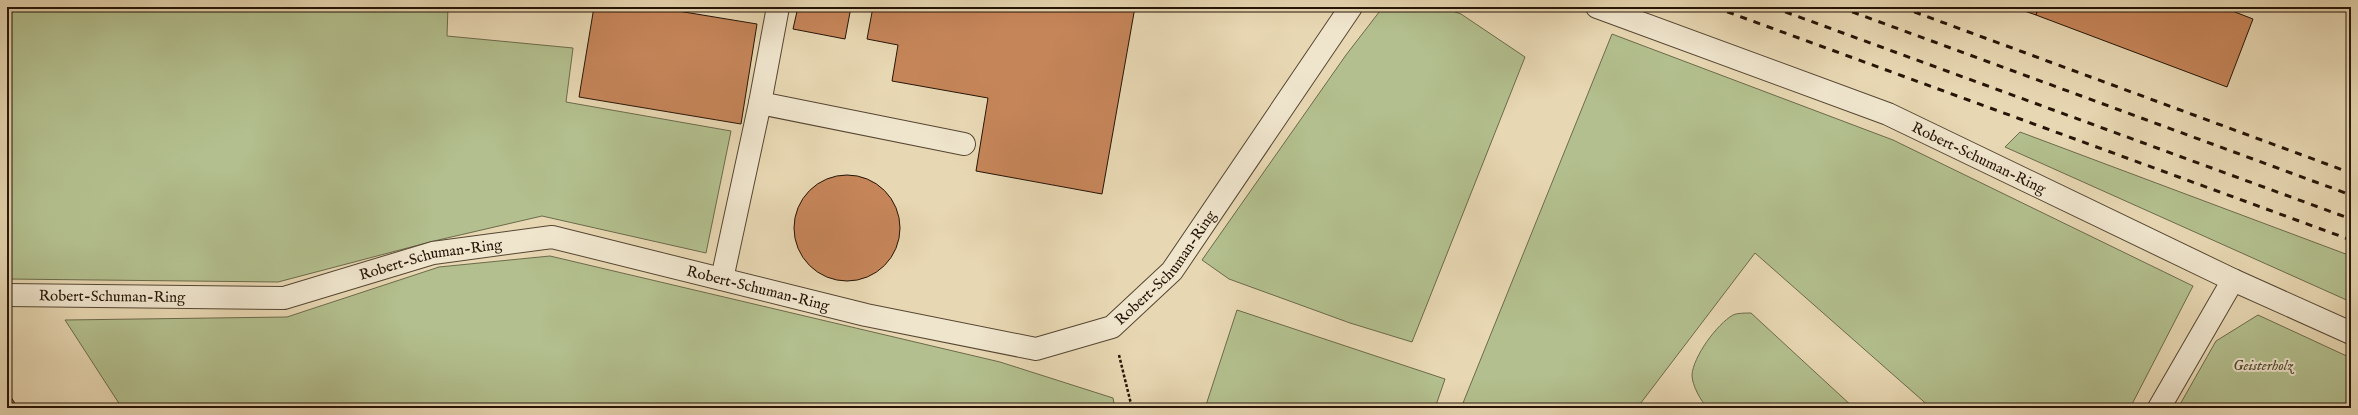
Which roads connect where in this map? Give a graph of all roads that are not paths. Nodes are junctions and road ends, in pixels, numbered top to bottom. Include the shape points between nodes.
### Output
1 (778, 7) edge
2 (1351, 7) edge
3 (1597, 7) edge
4 (760, 103) junction
5 (964, 144) dead end
6 (722, 279) junction
7 (2233, 280) junction
8 (7, 295) edge
9 (2351, 333) edge
10 (2159, 408) edge

1 - 4 street
2 - 6 street, Robert-Schuman-Ring via 1172,270 1112,327 1036,349 866,315
3 - 7 street, Robert-Schuman-Ring via 1888,114
4 - 5 street
4 - 6 street
6 - 8 street, Robert-Schuman-Ring via 552,237 434,253 284,298
7 - 9 street, Robert-Schuman-Ring
7 - 10 street

